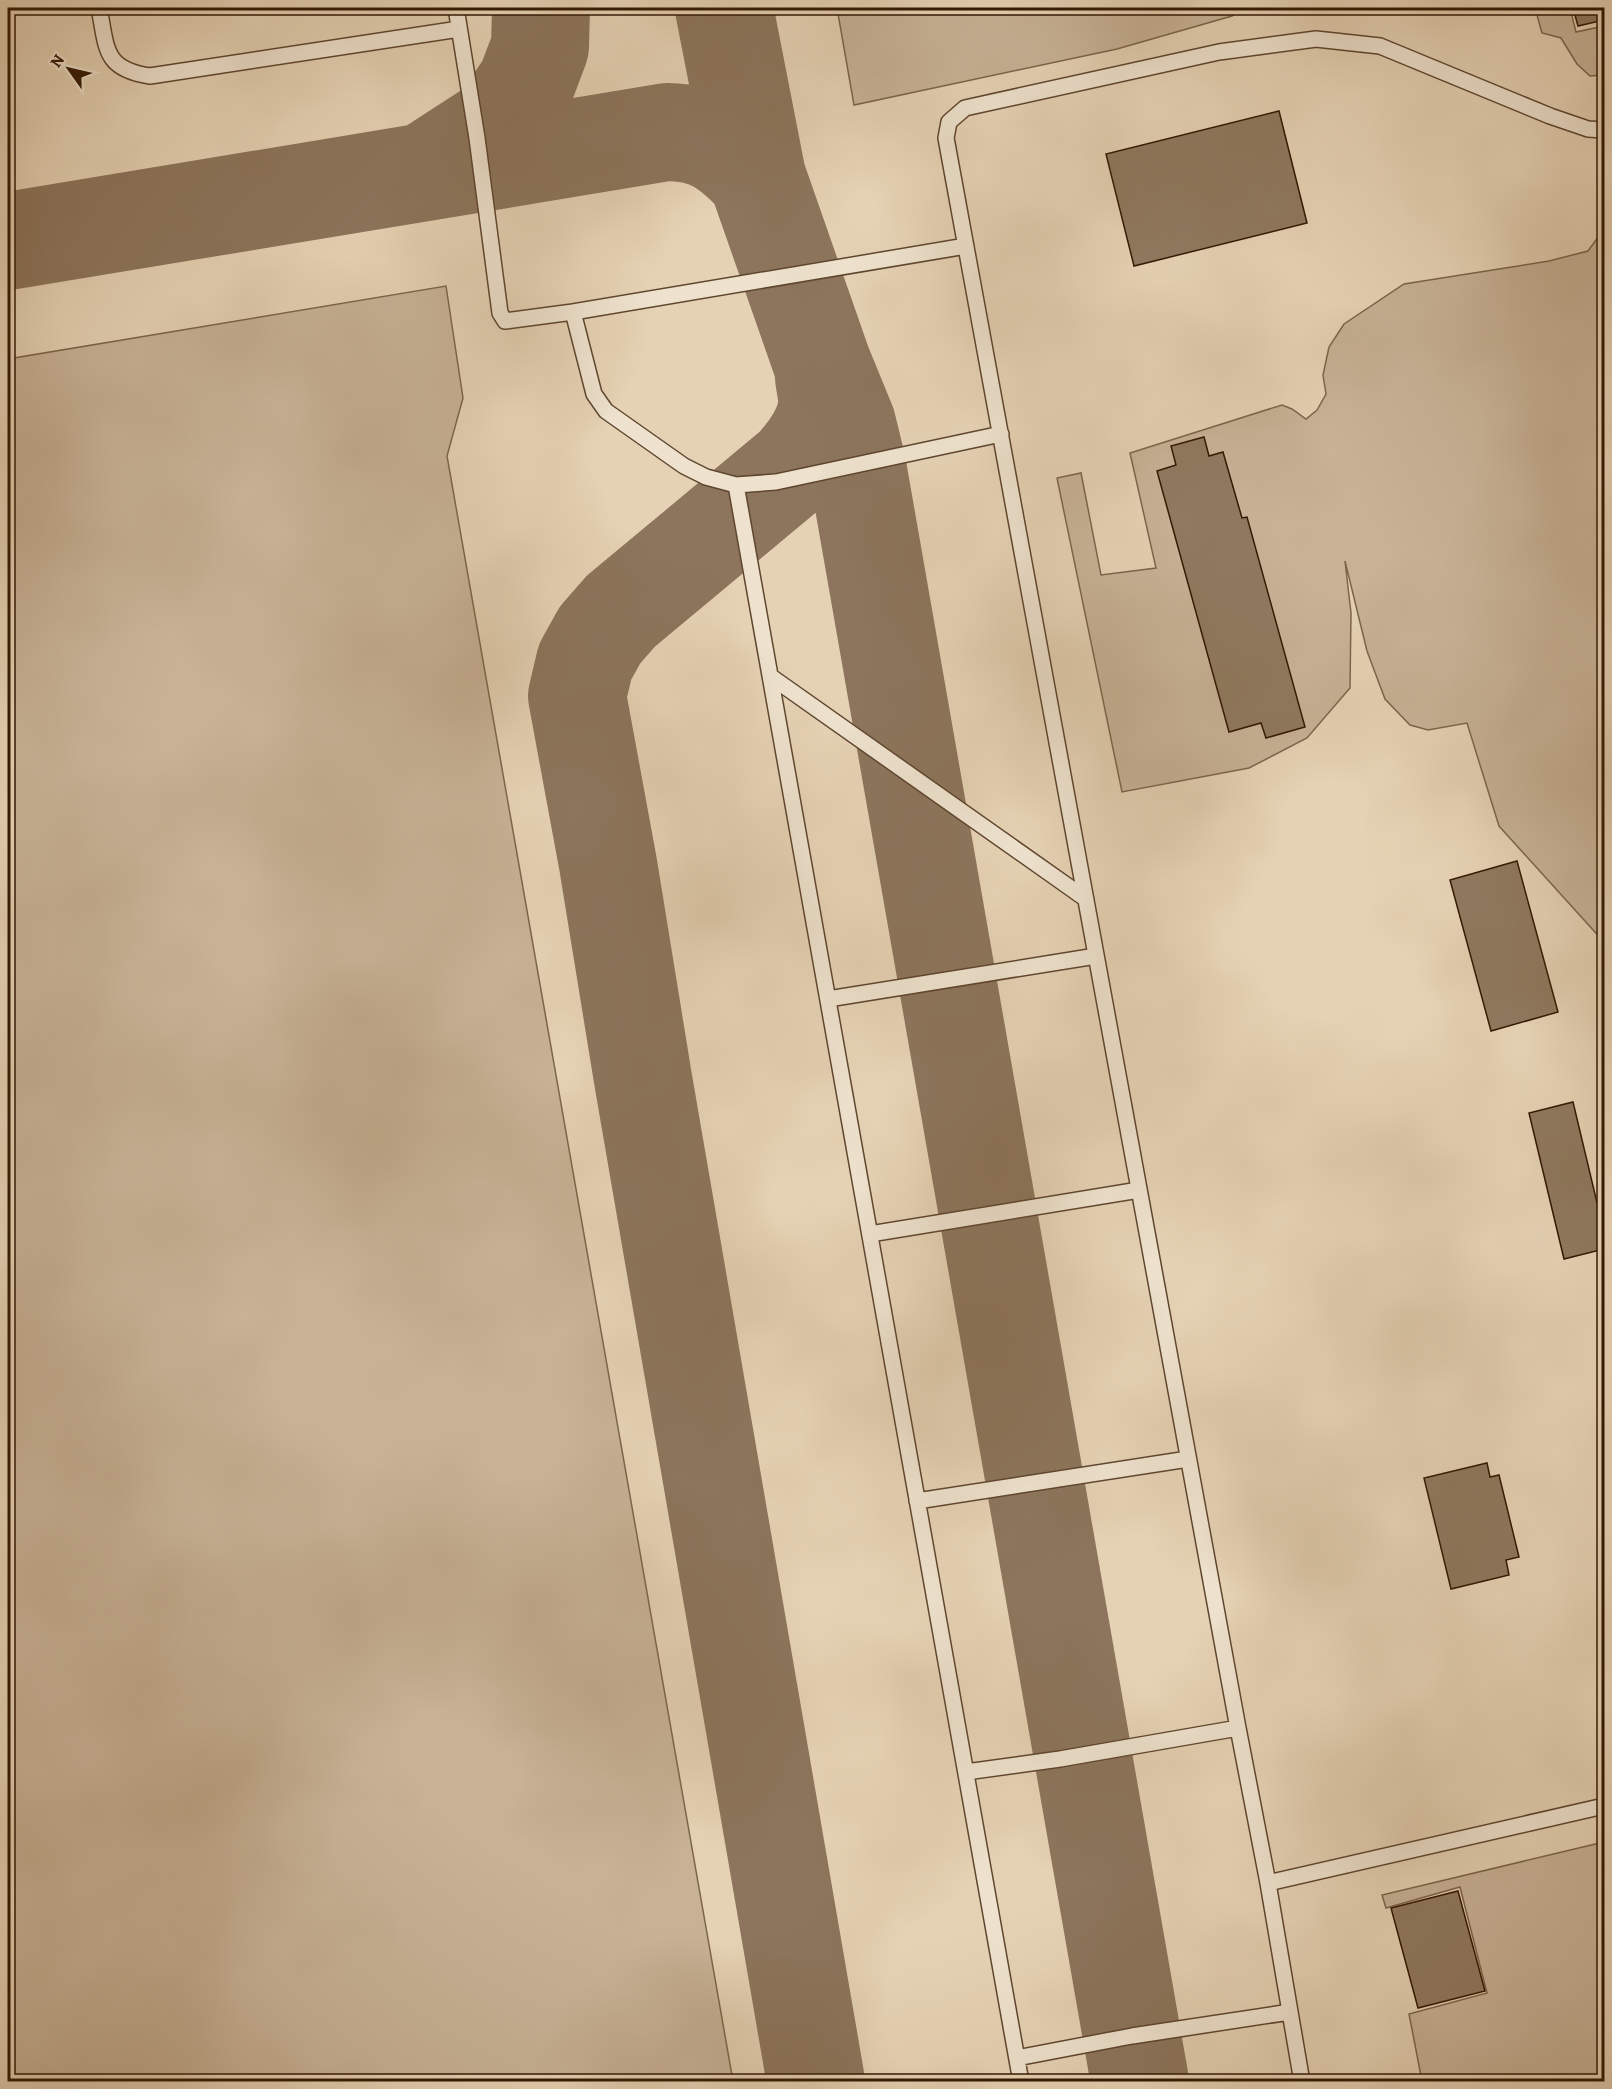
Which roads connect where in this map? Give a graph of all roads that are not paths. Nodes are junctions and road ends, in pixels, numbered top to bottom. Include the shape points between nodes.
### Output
1 (99, 8) edge
2 (456, 8) edge
3 (459, 29) junction
4 (1605, 129) edge
5 (966, 246) junction
6 (573, 312) junction
7 (1001, 434) junction
8 (736, 485) junction
9 (770, 676) junction
10 (1086, 900) junction
11 (1096, 956) junction
12 (828, 999) junction
13 (1139, 1190) junction
14 (870, 1234) junction
15 (1188, 1459) junction
16 (917, 1501) junction
17 (1238, 1728) junction
18 (966, 1772) junction
19 (1605, 1806) edge
20 (1268, 1883) junction
21 (1290, 2012) junction
22 (1017, 2058) junction
23 (1021, 2082) edge
24 (1302, 2082) edge

1 - 3 lane via 108,52 118,66 150,76
2 - 3 lane
3 - 6 lane via 500,313 511,322
4 - 5 lane via 1588,129 1550,116 1380,46 1316,39 1219,52 965,108 949,122 946,138
5 - 6 lane
5 - 7 lane
6 - 8 lane via 594,394 606,411 684,466
7 - 8 lane via 776,482
7 - 10 lane
8 - 9 lane
9 - 10 lane
9 - 12 lane
10 - 11 lane
11 - 12 lane
11 - 13 lane
12 - 14 lane
13 - 14 lane
13 - 15 lane
14 - 16 lane
15 - 16 lane
15 - 17 lane
16 - 18 lane
17 - 18 lane
17 - 20 lane
18 - 22 lane
19 - 20 lane
20 - 21 lane
21 - 22 lane
21 - 24 lane
22 - 23 lane

